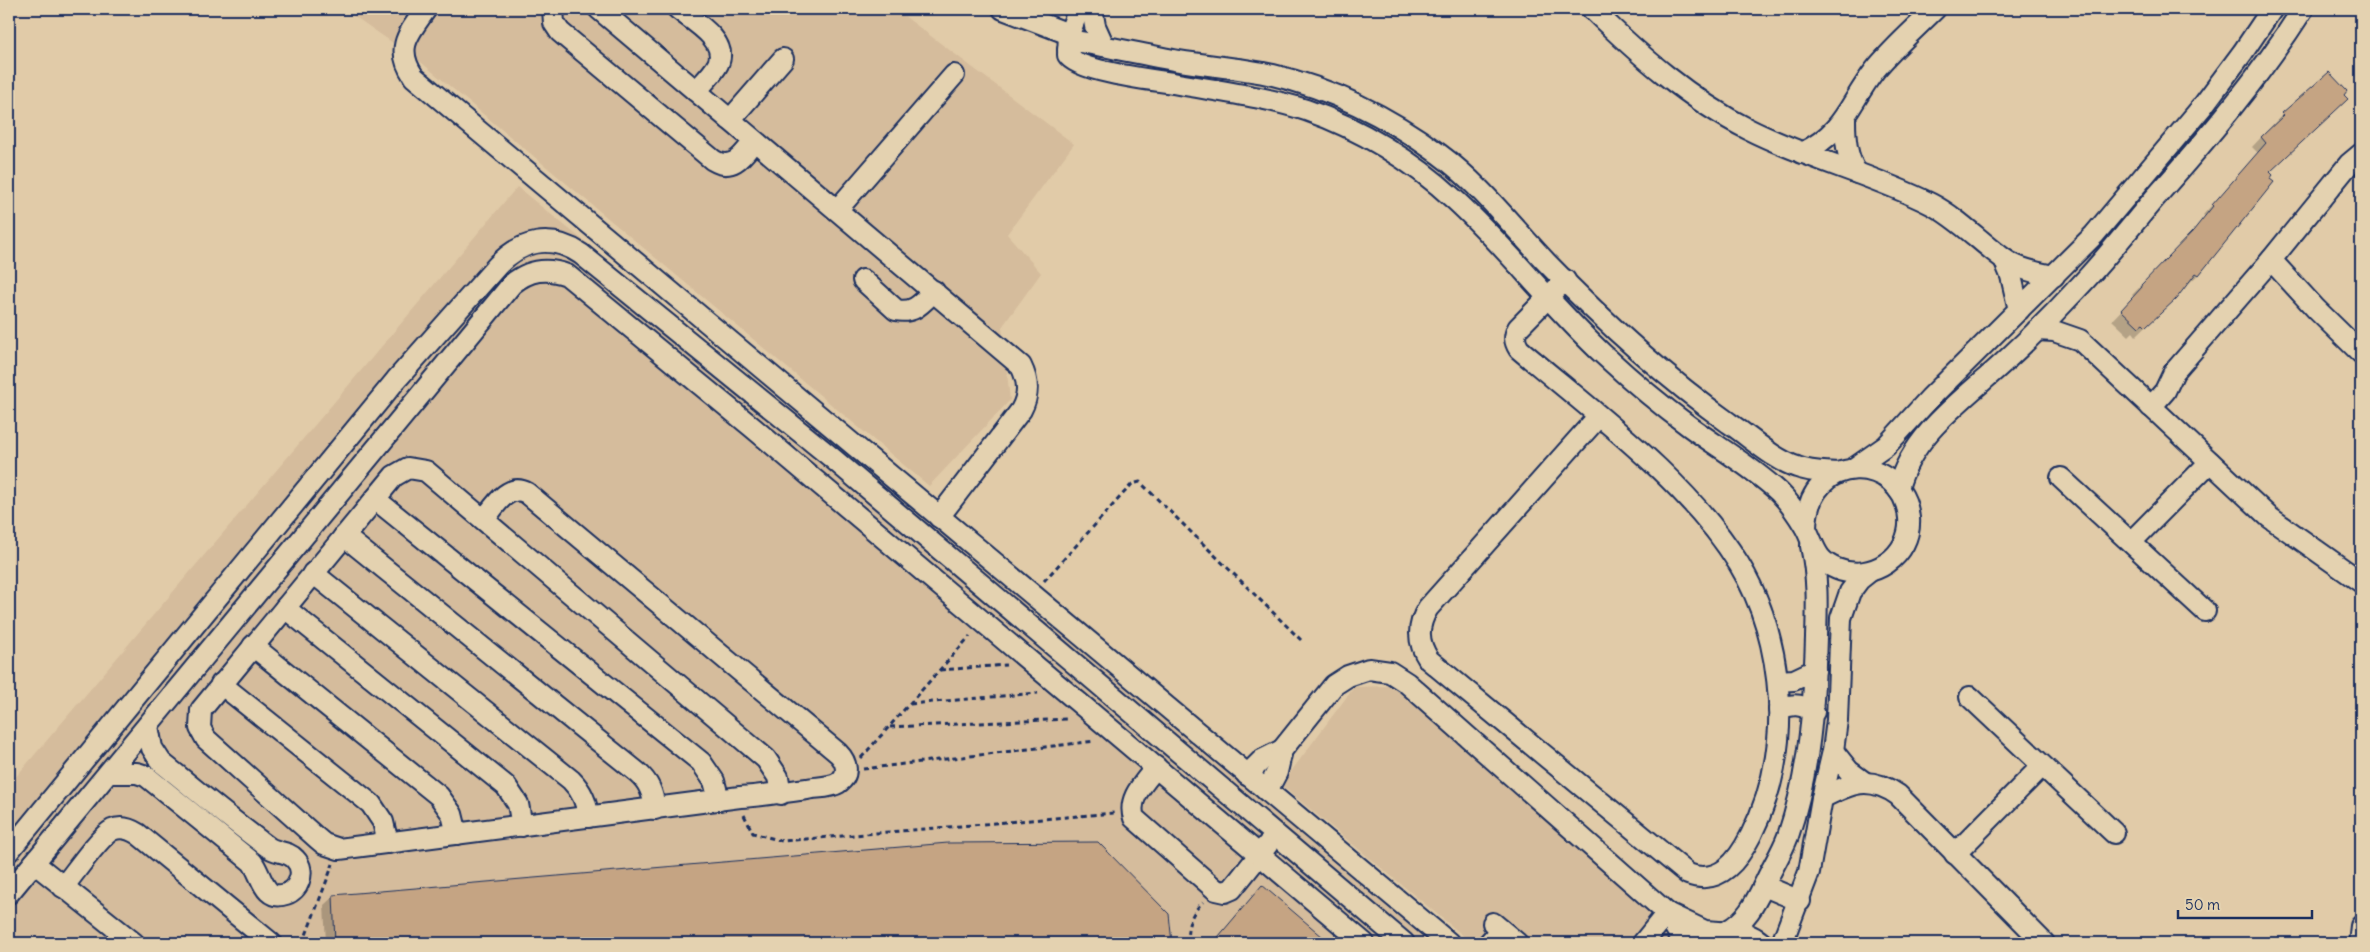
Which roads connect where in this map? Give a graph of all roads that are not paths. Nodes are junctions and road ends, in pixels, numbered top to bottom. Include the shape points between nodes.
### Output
1 (426, 9) edge
2 (553, 9) edge
3 (599, 9) edge
4 (678, 9) edge
5 (1002, 9) edge
6 (1079, 9) edge
7 (1092, 9) edge
8 (1592, 9) edge
9 (1934, 9) edge
10 (2272, 9) edge
11 (2303, 9) edge
12 (1069, 42) junction
13 (1104, 46) junction
14 (783, 59) dead end
15 (954, 75) dead end
16 (696, 91) junction
17 (1333, 94) junction
18 (1325, 117) junction
19 (1845, 119) junction
20 (730, 120) junction
21 (754, 141) junction
22 (1802, 153) junction
23 (2361, 154) edge
24 (1857, 173) junction
25 (2130, 192) junction
26 (2147, 208) junction
27 (837, 210) junction
28 (2004, 259) junction
29 (2271, 260) junction
30 (2054, 276) junction
31 (862, 280) dead end
32 (1565, 280) junction
33 (934, 291) junction
34 (1548, 297) junction
35 (2069, 297) junction
36 (2019, 310) junction
37 (2037, 330) junction
38 (2080, 340) junction
39 (2361, 353) edge
40 (396, 380) junction
41 (419, 397) junction
42 (2145, 402) junction
43 (1598, 417) junction
44 (831, 457) junction
45 (2210, 462) junction
46 (1845, 471) junction
47 (814, 478) junction
48 (2061, 478) dead end
49 (1898, 489) junction
50 (375, 499) junction
51 (940, 517) junction
52 (484, 520) junction
53 (344, 536) junction
54 (1808, 536) junction
55 (2130, 542) junction
56 (1869, 572) junction
57 (314, 573) junction
58 (2361, 582) edge
59 (1029, 592) junction
60 (285, 608) junction
61 (1010, 609) junction
62 (2205, 611) dead end
63 (241, 614) junction
64 (258, 639) junction
65 (1815, 670) junction
66 (1778, 681) junction
67 (1137, 683) junction
68 (221, 684) junction
69 (1970, 697) dead end
70 (1119, 704) junction
71 (1779, 710) junction
72 (1814, 712) junction
73 (148, 726) junction
74 (1282, 750) junction
75 (1833, 751) junction
76 (2042, 766) junction
77 (1156, 767) junction
78 (109, 773) junction
79 (1247, 775) junction
80 (1864, 782) junction
81 (1267, 791) junction
82 (781, 794) junction
83 (1822, 798) junction
84 (719, 800) junction
85 (655, 809) junction
86 (588, 817) junction
87 (522, 826) junction
88 (457, 834) junction
89 (2114, 834) dead end
90 (1276, 835) junction
91 (1788, 836) junction
92 (388, 843) junction
93 (1813, 844) junction
94 (9, 851) edge
95 (1955, 854) junction
96 (1259, 855) junction
97 (34, 863) junction
98 (1764, 886) junction
99 (63, 887) junction
100 (9, 893) edge
101 (1800, 901) junction
102 (1668, 913) junction
103 (1373, 916) junction
104 (2361, 926) edge
105 (1723, 931) junction
106 (1360, 940) edge
107 (134, 943) edge
108 (272, 943) edge
109 (1404, 943) edge
110 (1449, 943) edge
111 (1643, 943) edge
112 (1684, 943) edge
113 (1698, 943) edge
114 (1762, 943) edge
115 (1782, 943) edge
116 (2044, 943) edge
117 (2359, 943) edge

1 - 51 street via 404,45 404,56 414,77
2 - 21 street via 554,24 560,32 713,160 724,165 735,163
3 - 16 street
4 - 16 street via 714,39 720,49 716,67
5 - 12 street
6 - 12 street
7 - 13 street
8 - 22 street via 1626,41 1716,110 1747,129
9 - 19 street via 1874,71
10 - 25 street via 2202,107
11 - 26 street via 2273,56 2232,109
12 - 13 street
12 - 18 street via 1070,60 1075,63 1123,75 1254,97
13 - 17 street via 1271,75
14 - 20 street
15 - 27 street
16 - 20 street
17 - 18 street
17 - 32 street via 1380,117 1439,154 1490,200
18 - 34 street via 1372,141 1430,178 1480,224
19 - 22 street via 1824,141
19 - 24 street via 1848,153
20 - 21 street
21 - 27 street
22 - 24 street
23 - 29 street via 2349,164
24 - 28 street via 1933,205
25 - 26 street
25 - 30 street
26 - 35 street
27 - 33 street
28 - 30 street
28 - 36 street
29 - 39 street
29 - 42 street via 2174,372 2161,378
30 - 36 street
31 - 33 street via 901,311 917,308
32 - 34 street
32 - 46 street via 1641,354 1786,463 1810,471
33 - 51 street via 1015,359 1028,384 1021,410
34 - 43 street via 1518,328 1516,344
34 - 54 street via 1603,354 1647,393 1775,490 1794,510
35 - 37 street
35 - 38 street via 2070,312
36 - 46 street via 1886,446
37 - 38 street via 2054,331
37 - 49 street via 1940,421 1919,445 1904,469
38 - 42 street
40 - 41 street
40 - 44 street via 506,256 531,243 549,241 571,247 607,274
40 - 94 street
41 - 47 street via 512,284 537,270 557,271 567,275
41 - 63 street
42 - 45 street
43 - 66 street via 1682,493 1738,563 1769,634
43 - 71 street via 1428,608 1419,629 1423,651 1429,660 1688,874 1696,877 1712,877 1726,870 1757,823 1768,794 1776,756
44 - 47 street
44 - 61 street
45 - 55 street
45 - 58 street via 2276,522
46 - 49 street via 1870,470 1885,477
46 - 54 street via 1822,482 1812,495 1806,511
47 - 77 street
48 - 55 street
49 - 56 street via 1906,504 1909,521 1906,538 1898,553 1885,565
50 - 52 street via 400,471 420,468
50 - 53 street
50 - 84 street via 701,762 714,781
51 - 59 street
52 - 82 street via 766,759 778,777
52 - 82 street via 507,494 516,490 528,493 845,762 846,775 834,785
53 - 57 street
53 - 85 street via 646,779
54 - 56 street via 1821,558 1835,568 1852,573
54 - 65 street via 1817,582
55 - 62 street
56 - 75 street via 1850,592 1842,618
57 - 60 street
57 - 86 street via 571,780 584,797
59 - 61 street
59 - 67 street
60 - 64 street
60 - 87 street via 506,786 518,804
61 - 70 street
63 - 64 street
63 - 73 street
64 - 68 street
64 - 88 street via 439,796 452,814
65 - 66 street via 1794,680
65 - 72 street
66 - 71 street
67 - 70 street
67 - 79 street
68 - 92 street via 371,804 383,822
68 - 92 street via 201,710 202,734 324,844 339,849
69 - 76 street
70 - 90 street
71 - 72 street via 1800,705
72 - 91 street
73 - 78 street
73 - 78 street via 152,748 161,762 267,847 295,859 301,872 294,890 281,895 268,891 252,862 146,776
74 - 79 street via 1262,760
74 - 81 street via 1277,772
74 - 102 street via 1334,685 1358,671 1375,669 1390,672 1407,683
75 - 80 street via 1849,771
75 - 83 street
76 - 89 street
76 - 95 street
77 - 96 street
77 - 96 street via 1133,799 1132,812 1138,823 1216,890 1225,892 1232,889
78 - 97 street
79 - 81 street
80 - 83 street
80 - 95 street via 1877,783 1898,795
81 - 110 street
82 - 84 street
83 - 93 street
84 - 85 street
85 - 86 street
86 - 87 street
87 - 88 street
88 - 92 street
90 - 96 street
90 - 103 street
91 - 93 street via 1804,838
91 - 98 street
93 - 101 street
95 - 116 street
96 - 106 street
97 - 99 street
97 - 100 street
98 - 101 street
98 - 105 street via 1744,920
99 - 107 street
99 - 108 street via 107,834 117,828 125,828 138,834
101 - 115 street
102 - 105 street via 1705,931
102 - 111 street
102 - 112 street
103 - 106 street
103 - 109 street
104 - 117 street
105 - 113 street
105 - 114 street via 1742,932

